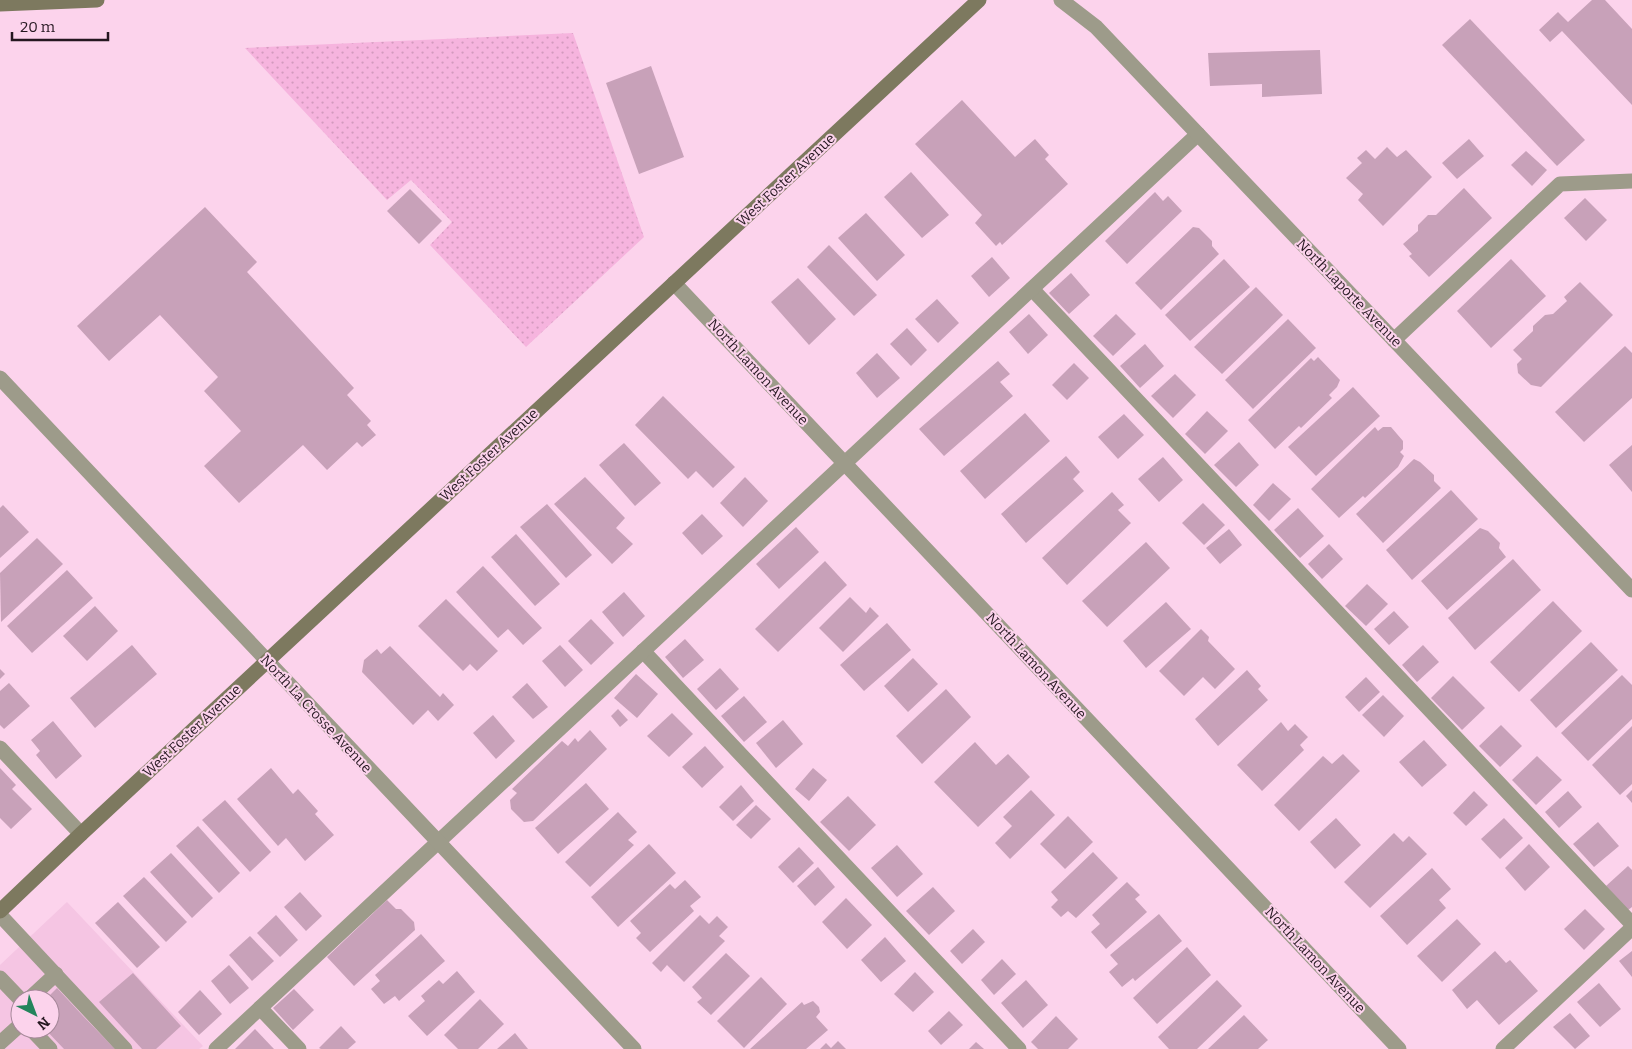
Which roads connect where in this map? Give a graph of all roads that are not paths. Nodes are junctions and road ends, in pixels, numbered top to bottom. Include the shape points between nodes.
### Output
1 (97, 0) edge
2 (979, 0) edge
3 (1061, 0) edge
4 (0, 4) edge
5 (1198, 134) junction
6 (1632, 181) edge
7 (674, 283) junction
8 (1032, 289) junction
9 (1394, 340) junction
10 (0, 378) edge
11 (845, 464) junction
12 (1632, 590) edge
13 (643, 651) junction
14 (267, 662) junction
15 (0, 748) edge
16 (81, 834) junction
17 (438, 842) junction
18 (0, 913) edge
19 (1632, 924) edge
20 (1632, 928) edge
21 (56, 974) junction
22 (0, 978) edge
23 (10, 989) edge
24 (40, 989) edge
25 (260, 1008) junction
26 (10, 1034) edge
27 (0, 1043) edge
28 (118, 1045) edge
29 (216, 1049) edge
30 (299, 1049) edge
31 (634, 1049) edge
32 (1019, 1049) edge
33 (1399, 1049) edge
34 (1503, 1049) edge

1 - 4 main road
2 - 7 main road, West Foster Avenue
3 - 5 street, North Laporte Avenue via 1096,27
5 - 8 street
5 - 9 street, North Laporte Avenue
6 - 9 street via 1560,184
7 - 11 street, North Lamon Avenue
7 - 14 main road, West Foster Avenue
8 - 11 street
8 - 19 street
9 - 12 street, North Laporte Avenue
10 - 14 street, North La Crosse Avenue
11 - 13 street
11 - 33 street, North Lamon Avenue
13 - 17 street
13 - 32 street
14 - 16 main road, West Foster Avenue
14 - 17 street, North La Crosse Avenue
15 - 16 street
16 - 18 main road, West Foster Avenue
17 - 25 street
17 - 31 street, North La Crosse Avenue
18 - 21 street
20 - 34 street
21 - 24 street
21 - 28 street via 86,1013
22 - 23 street
25 - 29 street
25 - 30 street
26 - 27 street

